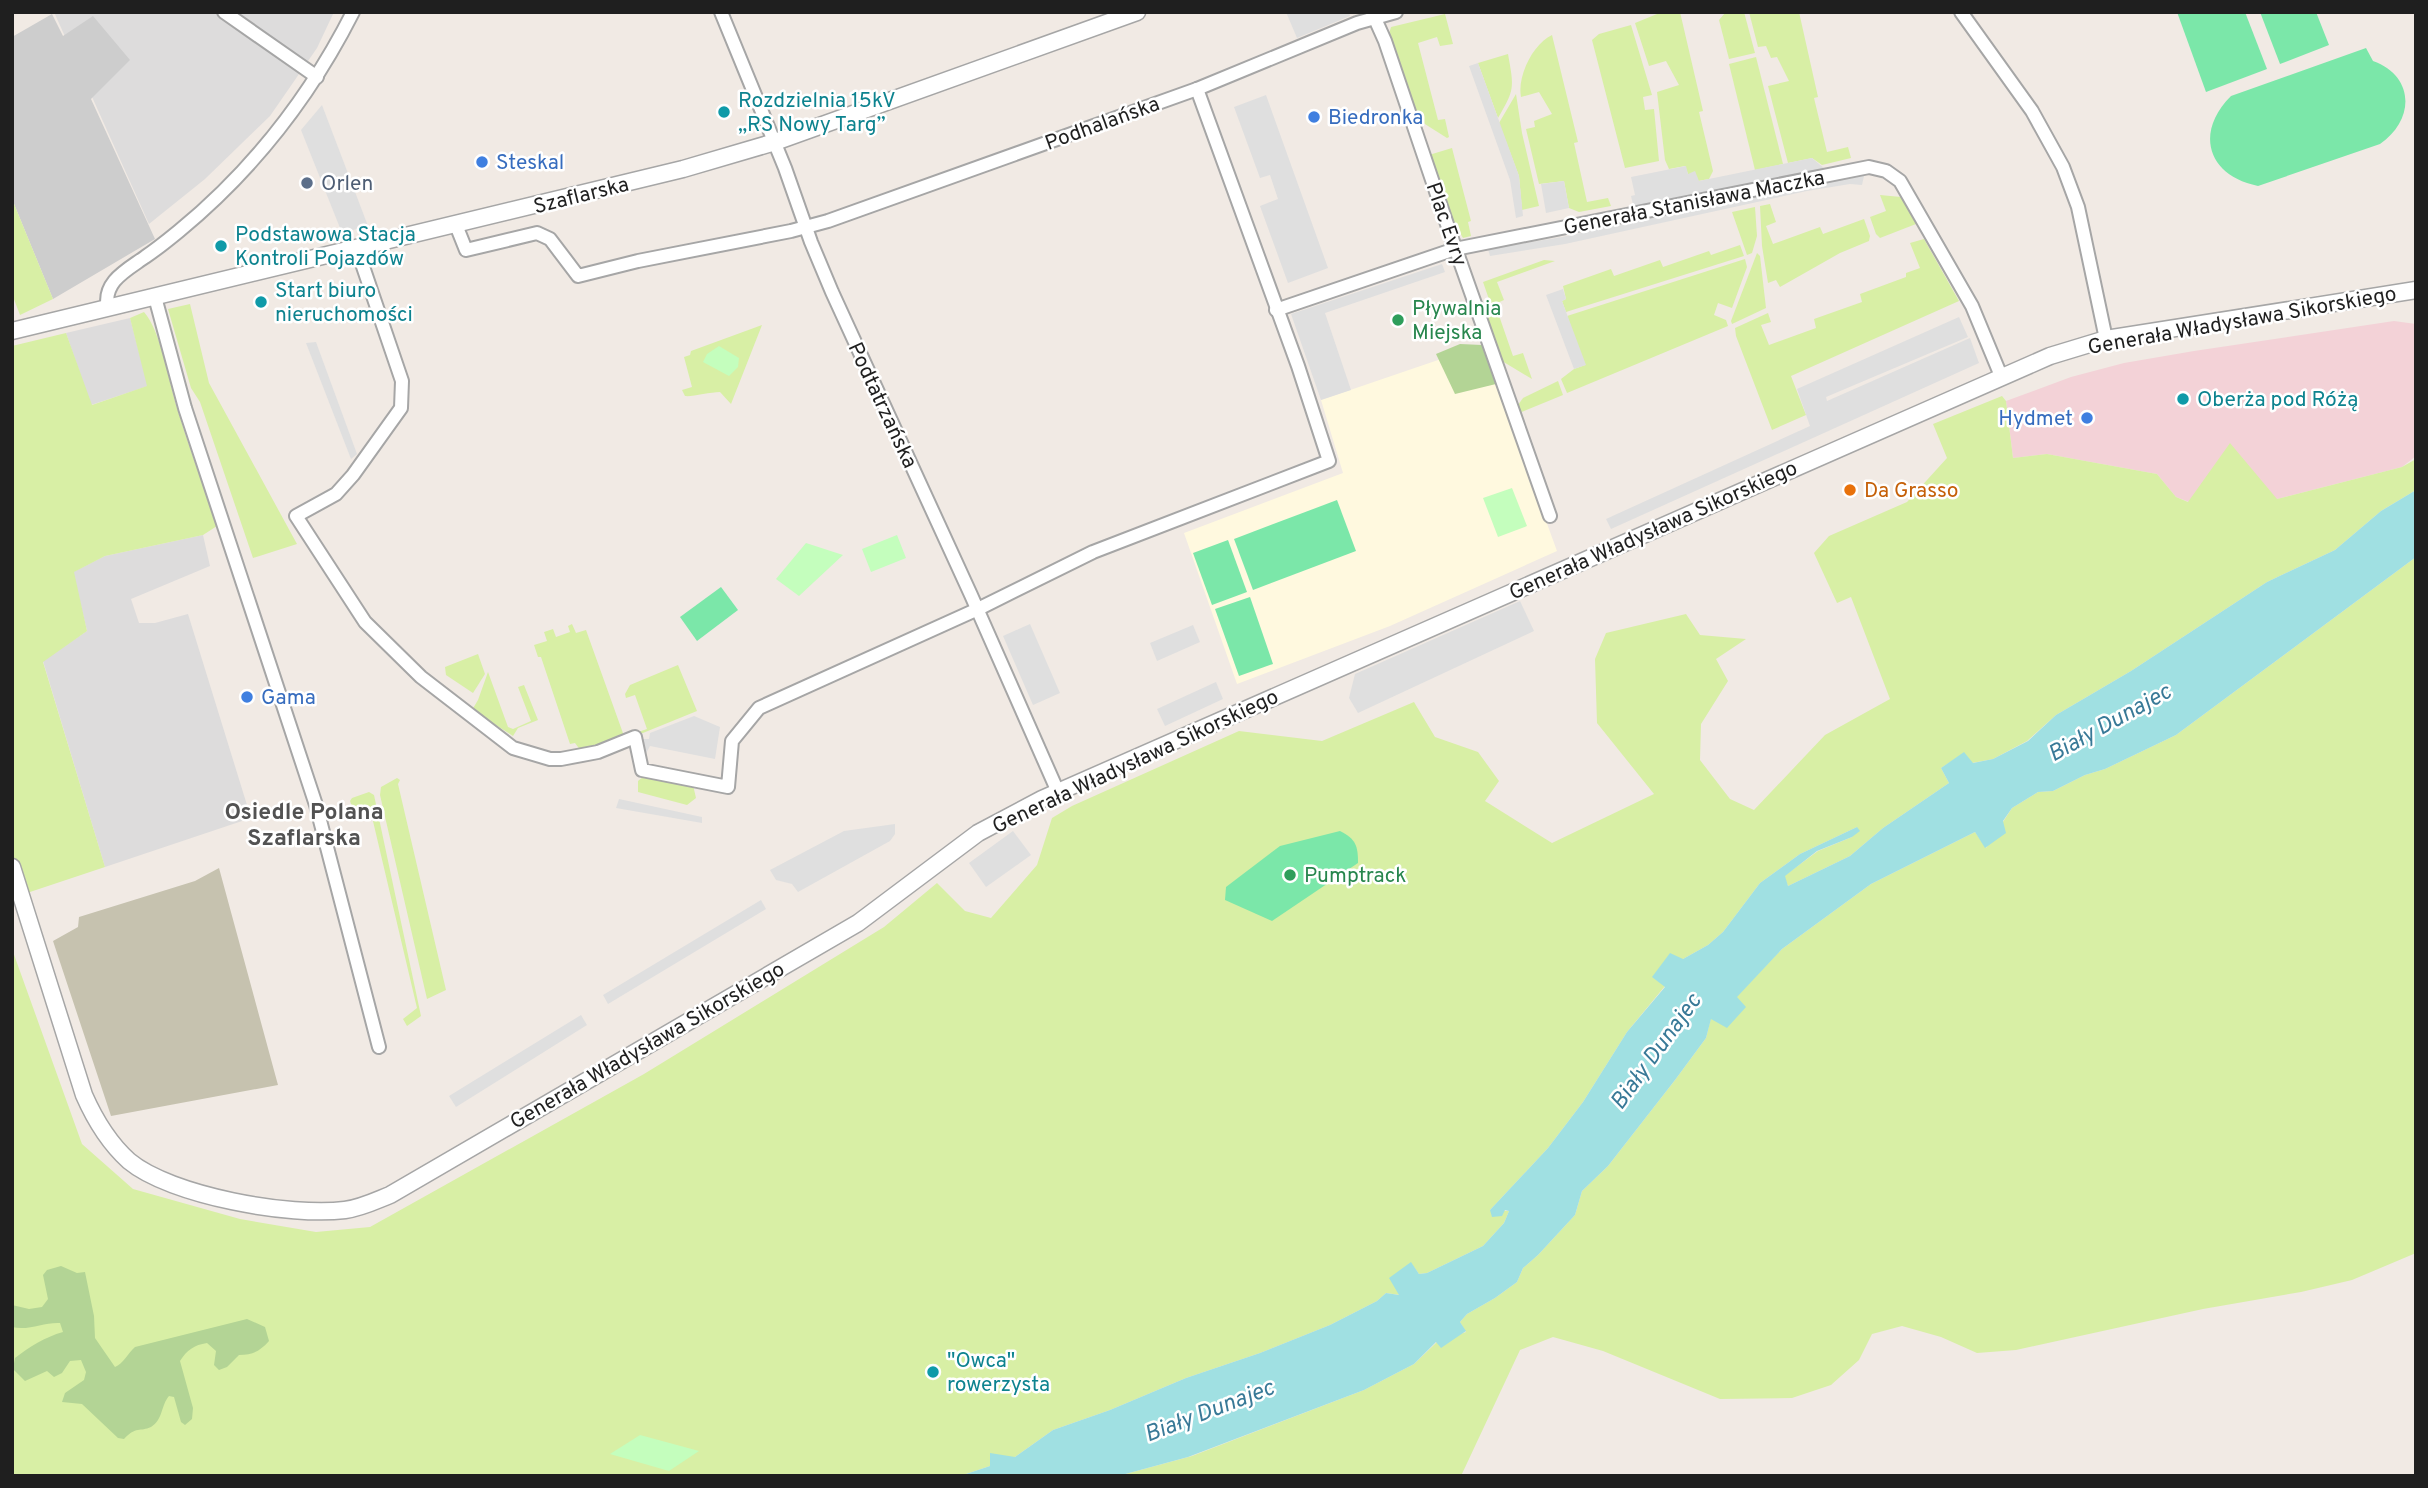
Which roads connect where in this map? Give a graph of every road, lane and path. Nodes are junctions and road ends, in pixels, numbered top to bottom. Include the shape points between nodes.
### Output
1 (224, 12) edge
2 (354, 12) edge
3 (720, 12) edge
4 (1137, 12) edge
5 (1396, 12) edge
6 (1961, 12) edge
7 (1373, 15) edge
8 (317, 76) junction
9 (1197, 89) junction
10 (775, 142) junction
11 (456, 225) junction
12 (806, 227) junction
13 (357, 249) junction
14 (1455, 249) junction
15 (2416, 290) edge
16 (155, 297) junction
17 (108, 308) junction
18 (1276, 310) junction
19 (12, 331) edge
20 (2106, 339) junction
21 (2001, 376) junction
22 (1550, 516) dead end
23 (978, 610) junction
24 (1058, 792) junction
25 (12, 867) edge
26 (379, 1047) dead end

1 - 8 street
2 - 8 street
3 - 10 street, Podtatrzańska
4 - 10 street, Szaflarska
5 - 7 street, Podhalańska
6 - 20 street via 2032,111 2063,167 2078,207
7 - 9 street, Podhalańska
7 - 14 street, Plac Evry
8 - 17 street via 242,174 177,232 117,276 106,300
9 - 12 street, Podhalańska
9 - 18 street
10 - 11 street, Szaflarska
10 - 12 street, Podtatrzańska
11 - 12 street, Podhalańska via 467,250 537,233 550,239 578,276
11 - 13 street, Szaflarska
12 - 23 street, Podtatrzańska
13 - 16 street, Szaflarska
13 - 23 street via 402,381 401,408 336,494 296,516 365,622 421,677 513,748 561,759 598,752 635,737 642,770 728,787 732,741 758,708
14 - 18 street, Generała Stanisława Maczka
14 - 21 street, Generała Stanisława Maczka via 1869,167 1878,169 1900,181 1921,216 1972,306
14 - 22 street, Plac Evry
15 - 20 street, Generała Władysława Sikorskiego
16 - 17 street, Szaflarska
16 - 26 street via 185,408 316,805
17 - 19 street, Szaflarska
18 - 23 street via 1329,461 1093,552
20 - 21 street, Generała Władysława Sikorskiego
21 - 24 street, Generała Władysława Sikorskiego
23 - 24 street, Podtatrzańska
24 - 25 street, Generała Władysława Sikorskiego via 978,833 848,929 390,1195 364,1206 332,1211 308,1212 178,1188 131,1162 112,1144 84,1095

